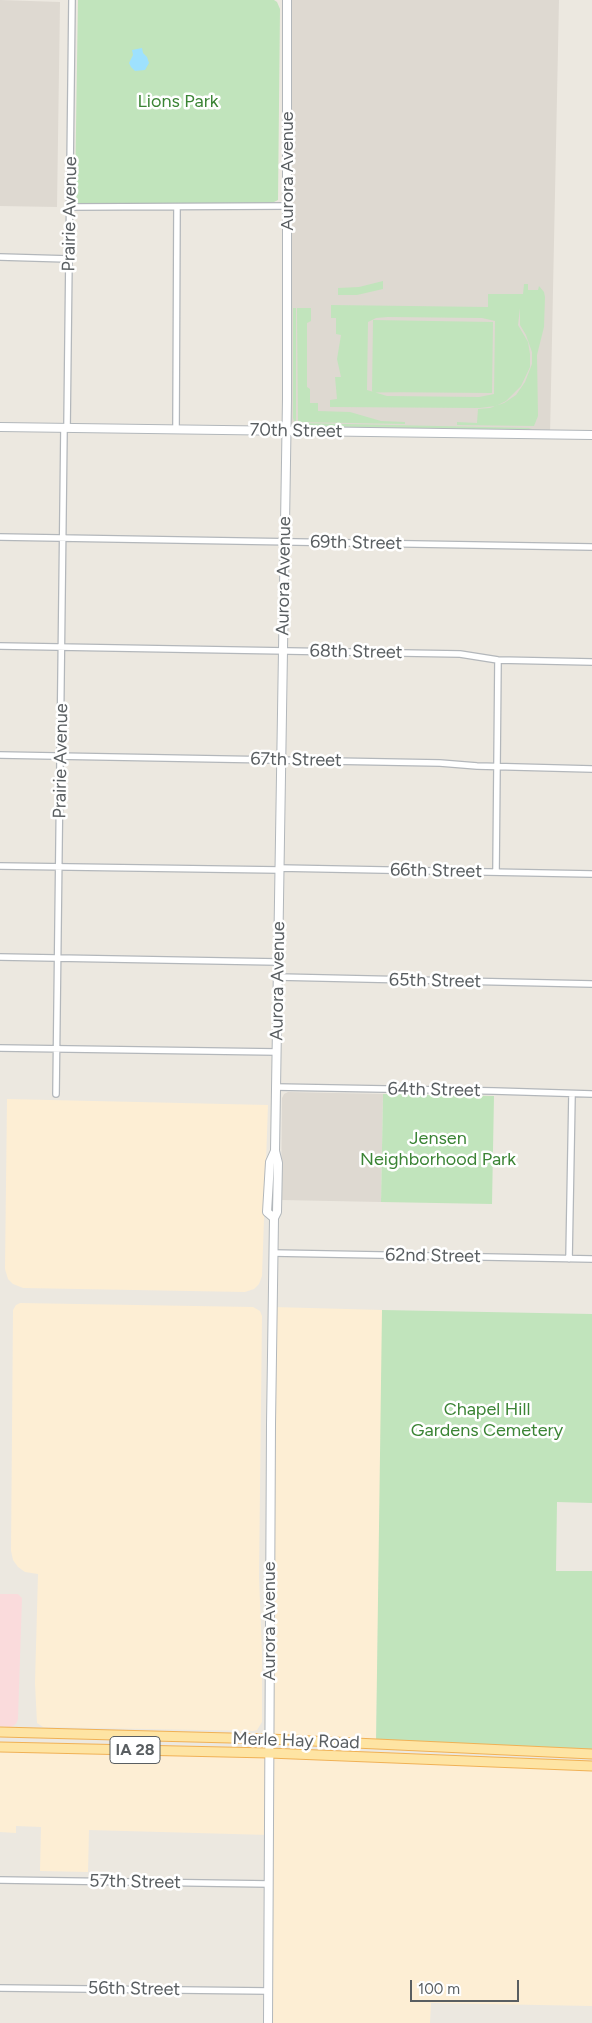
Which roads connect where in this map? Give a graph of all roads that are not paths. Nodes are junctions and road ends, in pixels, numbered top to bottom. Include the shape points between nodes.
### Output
1 (72, 0) edge
2 (288, 0) edge
3 (177, 206) junction
4 (287, 206) junction
5 (70, 207) junction
6 (0, 258) edge
7 (69, 259) junction
8 (0, 427) edge
9 (65, 428) junction
10 (176, 429) junction
11 (287, 431) junction
12 (592, 435) edge
13 (0, 537) edge
14 (63, 538) junction
15 (285, 541) junction
16 (592, 547) edge
17 (0, 646) edge
18 (62, 647) junction
19 (283, 651) junction
20 (498, 660) junction
21 (592, 662) edge
22 (0, 755) edge
23 (61, 756) junction
24 (281, 760) junction
25 (497, 767) junction
26 (592, 769) edge
27 (0, 866) edge
28 (59, 867) junction
29 (279, 869) junction
30 (496, 872) junction
31 (592, 874) edge
32 (0, 957) edge
33 (58, 958) junction
34 (278, 962) junction
35 (278, 978) junction
36 (592, 984) edge
37 (0, 1048) edge
38 (57, 1049) junction
39 (277, 1052) junction
40 (276, 1087) junction
41 (56, 1094) dead end
42 (572, 1094) junction
43 (592, 1094) edge
44 (274, 1253) junction
45 (570, 1259) junction
46 (592, 1259) edge
47 (0, 1732) edge
48 (269, 1739) junction
49 (0, 1747) edge
50 (269, 1754) junction
51 (592, 1754) edge
52 (592, 1766) edge
53 (0, 1880) edge
54 (269, 1884) junction
55 (0, 1988) edge
56 (268, 1991) junction
57 (268, 2023) edge

1 - 5 street, Prairie Avenue
2 - 4 street, Aurora Avenue
3 - 4 street
3 - 5 street
3 - 10 street
4 - 11 street, Aurora Avenue
5 - 7 street, Prairie Avenue
6 - 7 street
7 - 9 street, Prairie Avenue
8 - 9 street, 70th Street
9 - 10 street, 70th Street
9 - 14 street, Prairie Avenue
10 - 11 street, 70th Street
11 - 12 street, 70th Street
11 - 15 street, Aurora Avenue
13 - 14 street, 69th Street
14 - 15 street, 69th Street
14 - 18 street, Prairie Avenue
15 - 16 street, 69th Street
15 - 19 street, Aurora Avenue
17 - 18 street, 68th Street
18 - 19 street, 68th Street
18 - 23 street, Prairie Avenue
19 - 20 street, 68th Street via 460,654
19 - 24 street, Aurora Avenue
20 - 21 street, 68th Street
20 - 25 street
22 - 23 street, 67th Street
23 - 24 street, 67th Street
23 - 28 street, Prairie Avenue
24 - 25 street, 67th Street
24 - 29 street, Aurora Avenue
25 - 26 street, 67th Street
25 - 30 street
27 - 28 street, 66th Street
28 - 29 street, 66th Street
28 - 33 street, Prairie Avenue
29 - 30 street, 66th Street
29 - 34 street, Aurora Avenue
30 - 31 street, 66th Street
32 - 33 street
33 - 34 street
33 - 38 street, Prairie Avenue
34 - 35 street, Aurora Avenue
35 - 36 street, 65th Street
35 - 39 street, Aurora Avenue
37 - 38 street
38 - 39 street
38 - 41 street, Prairie Avenue
39 - 40 street, Aurora Avenue
40 - 42 street, 64th Street
40 - 44 street, Aurora Avenue via 275,1151 270,1162 267,1212 274,1218
42 - 43 street, 64th Street
42 - 45 street
44 - 45 street, 62nd Street
44 - 48 street, Aurora Avenue
45 - 46 street, 62nd Street
47 - 48 main road, Merle Hay Road / IA 28
48 - 50 street, Aurora Avenue
48 - 51 main road, Merle Hay Road / IA 28
49 - 50 main road, Merle Hay Road / IA 28
50 - 52 main road, Merle Hay Road / IA 28
50 - 54 street, Aurora Avenue
53 - 54 street, 57th Street
54 - 56 street, Aurora Avenue
55 - 56 street, 56th Street
56 - 57 street, Aurora Avenue

